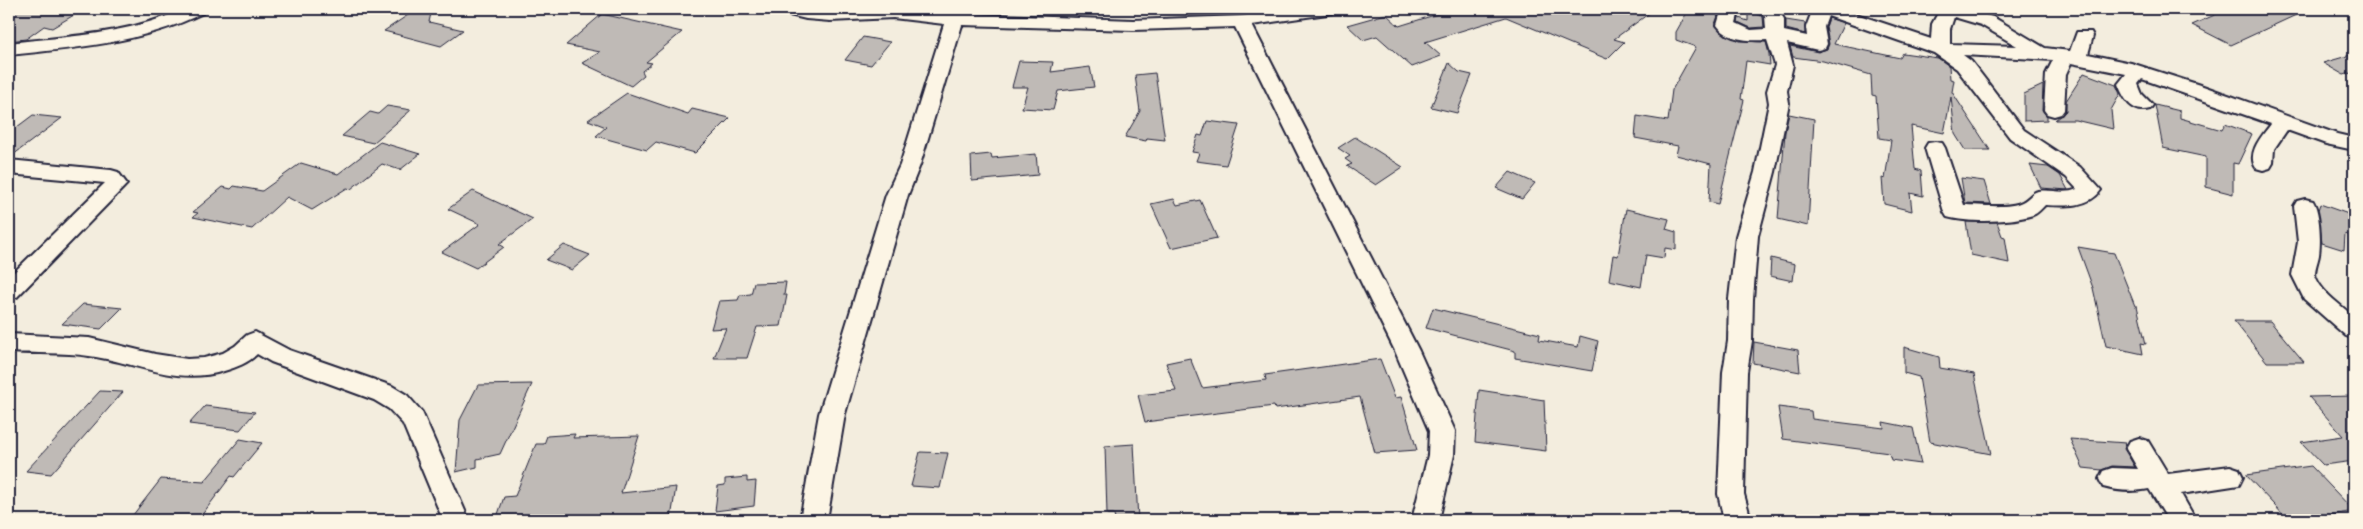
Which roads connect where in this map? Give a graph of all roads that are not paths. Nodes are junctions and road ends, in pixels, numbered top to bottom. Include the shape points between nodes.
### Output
1 (197, 9) edge
2 (787, 9) edge
3 (1326, 9) edge
4 (1721, 9) edge
5 (1763, 9) edge
6 (1823, 9) edge
7 (1946, 10) edge
8 (1974, 13) edge
9 (955, 14) edge
10 (1241, 21) junction
11 (1775, 35) junction
12 (2084, 36) dead end
13 (9, 49) edge
14 (1941, 49) junction
15 (2042, 53) junction
16 (2071, 57) junction
17 (2138, 72) junction
18 (2143, 105) dead end
19 (2054, 110) dead end
20 (2282, 122) junction
21 (2354, 144) edge
22 (1935, 148) dead end
23 (2263, 163) dead end
24 (9, 167) edge
25 (2305, 206) dead end
26 (9, 291) edge
27 (2354, 330) edge
28 (9, 344) edge
29 (2139, 448) dead end
30 (2230, 477) dead end
31 (2112, 480) dead end
32 (2158, 482) junction
33 (456, 520) edge
34 (813, 520) edge
35 (1426, 520) edge
36 (1737, 520) edge
37 (2182, 520) edge

1 - 13 street via 142,32
2 - 9 street via 830,16
3 - 10 street
4 - 11 street via 1729,15 1726,25 1743,34 1754,36 1764,32
5 - 11 street via 1774,15
6 - 11 street via 1815,27 1818,44
6 - 14 street
7 - 8 street
7 - 14 street via 1939,33
8 - 15 street
9 - 10 street via 1133,25
9 - 34 street via 910,165 897,195 866,294 832,414
10 - 35 street via 1407,351 1442,431 1441,455
11 - 36 street via 1784,65 1777,91 1779,103 1747,236 1735,372 1731,494
12 - 16 street
14 - 15 street
14 - 22 street via 1964,65 2016,134 2073,172 2090,190 2074,199 2040,198 2028,209 1995,213 1955,212
15 - 16 street
16 - 17 street
16 - 19 street via 2056,74
17 - 18 street via 2128,84 2133,97
17 - 20 street
20 - 21 street via 2332,140
20 - 23 street via 2264,149
24 - 26 street via 93,174 111,177 116,184
25 - 27 street via 2309,256 2303,275 2312,293
28 - 33 street via 90,347 166,367 194,369 206,368 245,353 255,341 280,356 384,393 398,402 414,419
29 - 32 street
30 - 32 street
31 - 32 street
32 - 37 street

